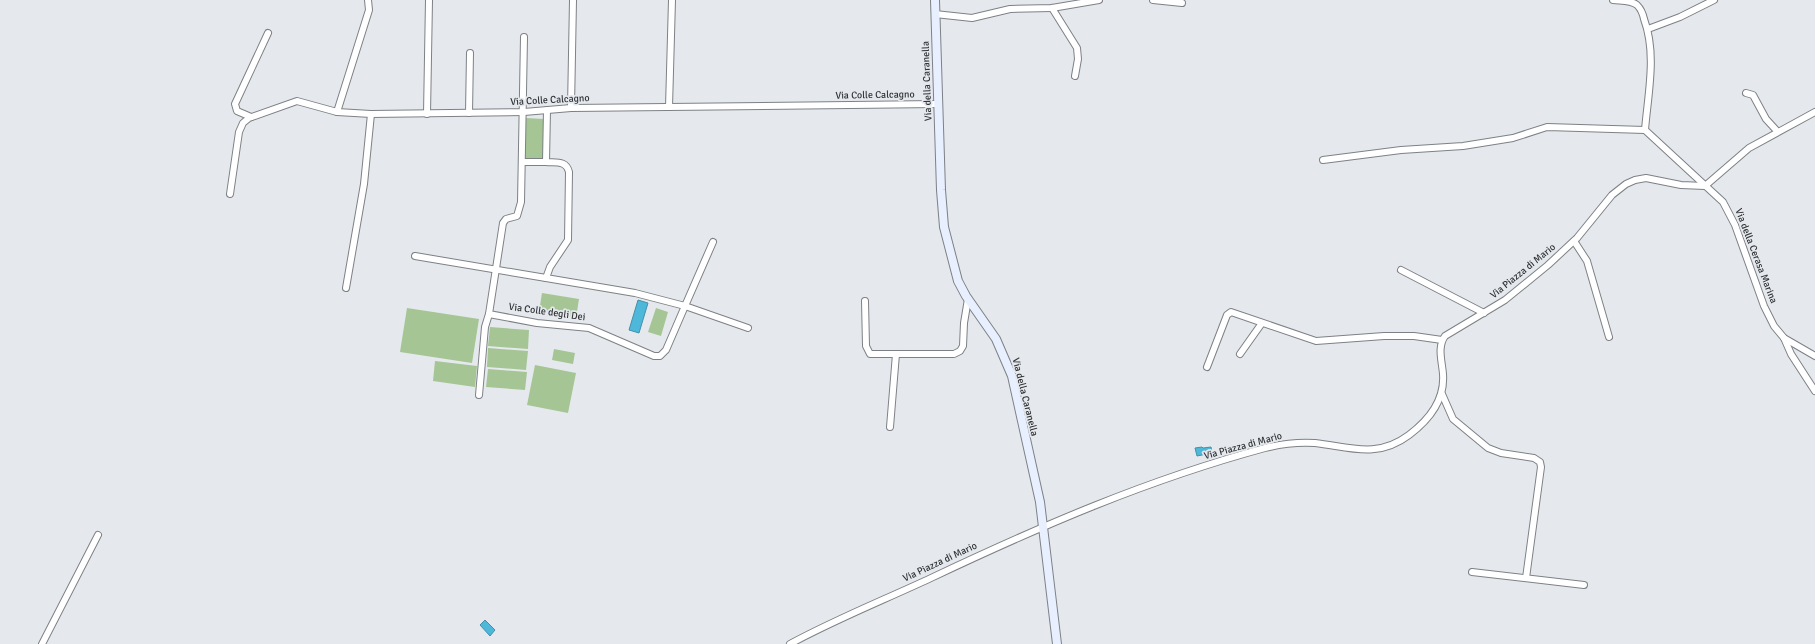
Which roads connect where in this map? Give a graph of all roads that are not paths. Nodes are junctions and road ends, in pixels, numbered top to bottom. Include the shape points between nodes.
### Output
1 (368, 0) edge
2 (429, 0) edge
3 (573, 0) edge
4 (672, 0) edge
5 (935, 0) edge
6 (1099, 0) edge
7 (1152, 0) edge
8 (1613, 0) edge
9 (1714, 0) edge
10 (1182, 3) dead end
11 (1052, 8) junction
12 (935, 14) junction
13 (1648, 29) junction
14 (268, 32) dead end
15 (524, 37) dead end
16 (470, 53) dead end
17 (1075, 76) dead end
18 (1746, 93) dead end
19 (938, 104) junction
20 (669, 107) junction
21 (571, 108) junction
22 (547, 110) junction
23 (337, 112) junction
24 (524, 112) junction
25 (1815, 112) edge
26 (469, 113) junction
27 (371, 114) junction
28 (427, 114) junction
29 (251, 117) junction
30 (1645, 130) junction
31 (1777, 131) junction
32 (1323, 160) dead end
33 (523, 162) junction
34 (546, 162) junction
35 (1705, 186) junction
36 (230, 194) dead end
37 (1574, 241) junction
38 (713, 242) dead end
39 (415, 256) dead end
40 (1401, 270) dead end
41 (496, 271) junction
42 (546, 278) junction
43 (346, 288) dead end
44 (968, 299) junction
45 (865, 301) dead end
46 (684, 306) junction
47 (1484, 313) junction
48 (489, 314) junction
49 (1262, 323) junction
50 (748, 328) dead end
51 (1609, 337) dead end
52 (1784, 338) junction
53 (1442, 340) junction
54 (896, 354) junction
55 (1240, 354) dead end
56 (1815, 356) edge
57 (1207, 367) dead end
58 (1815, 391) edge
59 (1442, 394) junction
60 (479, 395) dead end
61 (890, 427) dead end
62 (1044, 526) junction
63 (98, 535) dead end
64 (1472, 572) dead end
65 (1526, 578) junction
66 (1584, 585) dead end
67 (42, 644) edge
68 (790, 644) edge
69 (1057, 644) edge

1 - 23 street via 369,10
2 - 28 street
3 - 21 street
4 - 20 street
5 - 12 main road, Via della Caranella
6 - 11 street
7 - 10 street
8 - 13 street via 1637,5
9 - 13 street
11 - 12 street via 1018,8 967,18
11 - 17 street via 1077,48
12 - 19 main road, Via della Caranella
13 - 30 street via 1652,58
14 - 29 street via 235,104 237,111
15 - 24 street
16 - 26 street
18 - 31 street via 1754,95 1766,119
19 - 20 street, Via Colle Calcagno
19 - 44 main road, Via della Caranella via 944,227 955,273
20 - 21 street, Via Colle Calcagno
21 - 22 street, Via Colle Calcagno
22 - 24 street, Via Colle Calcagno
22 - 34 street
23 - 27 street, Via Colle Calcagno
23 - 29 street, Via Colle Calcagno via 295,101
24 - 26 street, Via Colle Calcagno
24 - 33 street
25 - 31 street
26 - 28 street, Via Colle Calcagno
27 - 28 street, Via Colle Calcagno
27 - 43 street via 364,184
29 - 36 street via 239,129
30 - 32 street via 1547,127 1513,138 1463,146 1401,150
30 - 35 street, Via della Cerasa Marina
31 - 35 street via 1749,148
33 - 34 street
33 - 41 street via 520,210 516,217 503,223
34 - 42 street via 563,163 569,172 568,240 550,267
35 - 37 street, Via Piazza di Mario via 1681,185 1649,178 1632,180 1612,195
35 - 52 street, Via della Cerasa Marina via 1722,200 1728,209 1764,306 1774,326
37 - 47 street, Via Piazza di Mario via 1524,285
37 - 51 street via 1587,261
38 - 46 street, Via Colle degli Dei
39 - 41 street
40 - 47 street
41 - 42 street
41 - 48 street
42 - 46 street via 635,293
44 - 54 street via 963,346 958,353
44 - 62 main road, Via della Caranella via 994,334 1008,365 1038,490
45 - 54 street via 868,352
46 - 48 street, Via Colle degli Dei via 665,352 657,357 590,328 537,323
46 - 50 street
47 - 53 street, Via Piazza di Mario via 1454,329
48 - 60 street via 485,327
49 - 53 street via 1316,341 1384,336
49 - 55 street
49 - 57 street via 1229,313
52 - 56 street, Via della Cerasa Marina
52 - 58 street, Via della Cerasa Marina via 1791,354
53 - 59 street, Via Piazza di Mario
54 - 61 street
59 - 62 street, Via Piazza di Mario via 1437,405 1414,432 1388,446 1367,450 1309,443 1269,447 1152,483
59 - 65 street via 1455,422 1488,448 1501,453 1534,458 1540,462
62 - 68 street, Via Piazza di Mario via 856,610
62 - 69 main road, Via della Caranella
63 - 67 street
64 - 65 street
65 - 66 street

